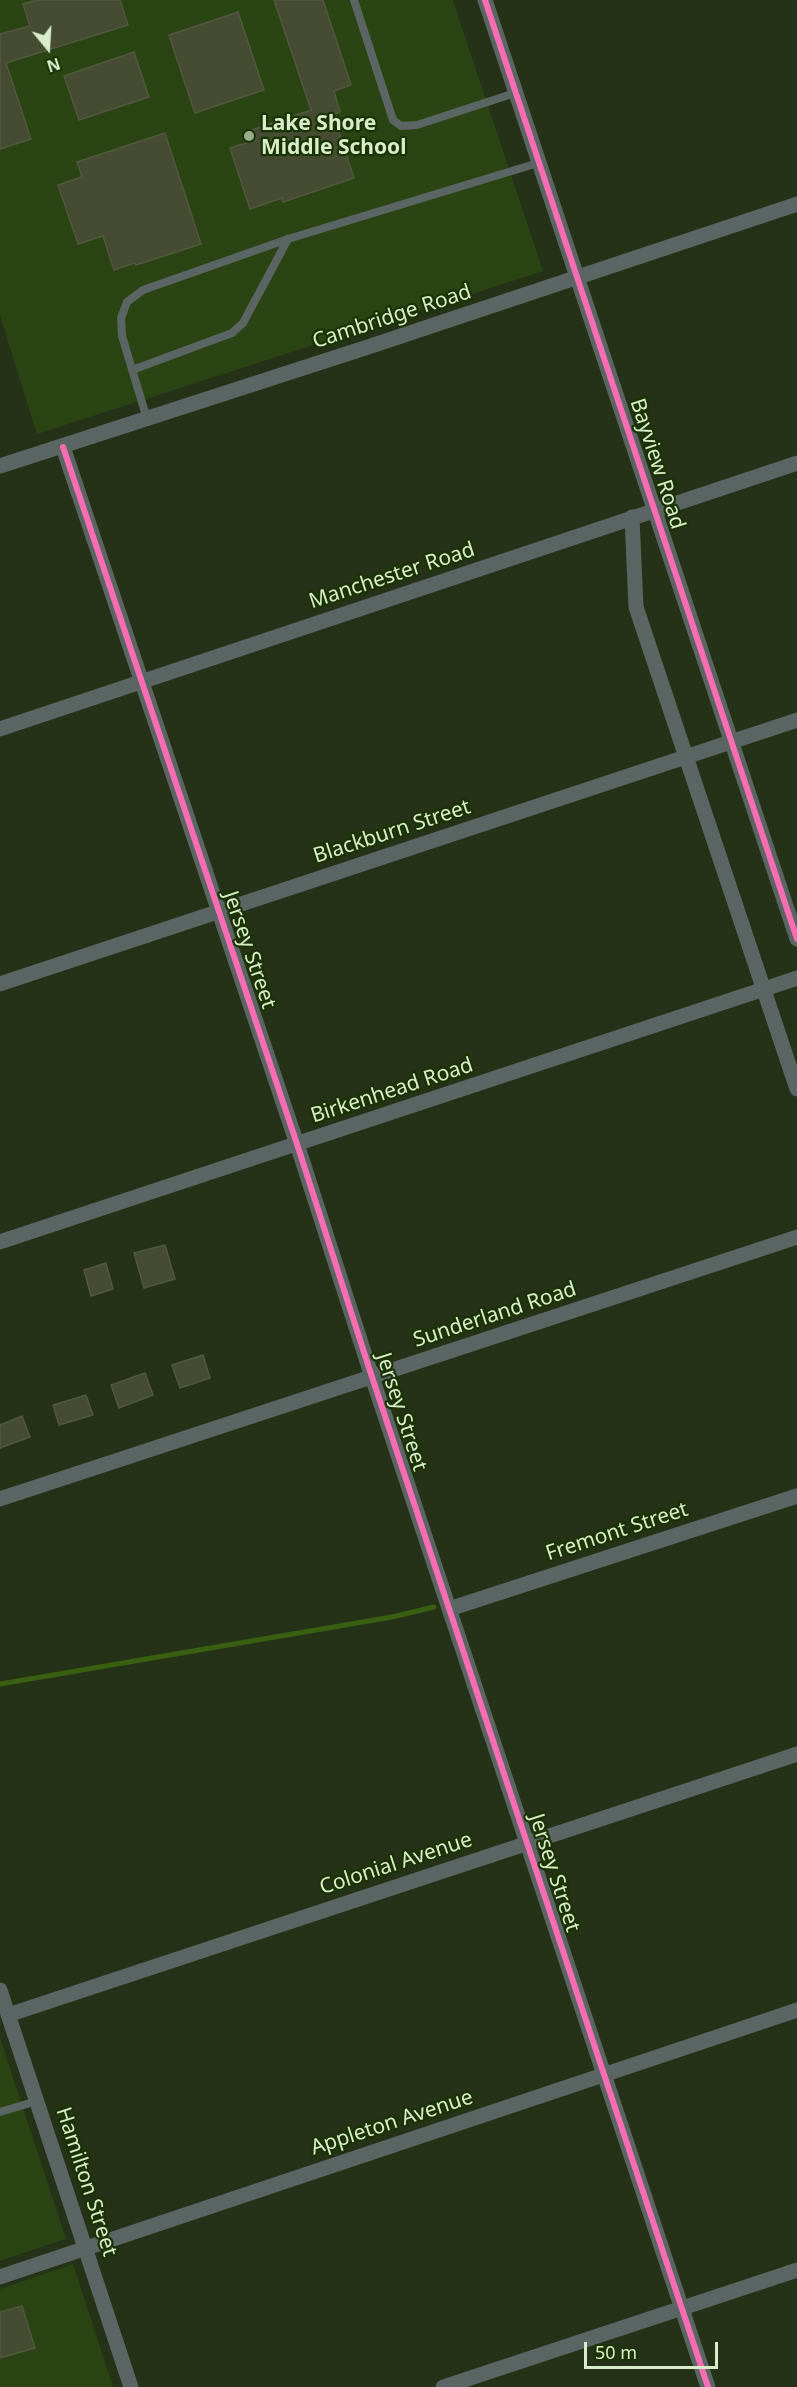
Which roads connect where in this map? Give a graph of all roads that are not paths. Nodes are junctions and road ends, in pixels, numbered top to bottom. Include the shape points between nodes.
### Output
1 (354, 0) edge
2 (485, 0) edge
3 (515, 93) junction
4 (538, 163) junction
5 (797, 204) edge
6 (288, 239) junction
7 (576, 277) junction
8 (132, 370) junction
9 (147, 419) junction
10 (63, 447) junction
11 (797, 463) edge
12 (0, 466) edge
13 (655, 510) junction
14 (632, 517) junction
15 (142, 681) junction
16 (797, 720) edge
17 (0, 729) edge
18 (732, 740) junction
19 (687, 756) junction
20 (218, 911) junction
21 (797, 939) edge
22 (797, 978) edge
23 (0, 984) edge
24 (764, 989) junction
25 (797, 1089) edge
26 (297, 1143) junction
27 (797, 1237) edge
28 (0, 1242) edge
29 (372, 1377) junction
30 (797, 1496) edge
31 (0, 1500) edge
32 (449, 1609) junction
33 (797, 1754) edge
34 (526, 1842) junction
35 (0, 1990) edge
36 (797, 2010) edge
37 (8, 2015) junction
38 (604, 2075) junction
39 (37, 2101) junction
40 (0, 2112) edge
41 (86, 2247) junction
42 (797, 2270) edge
43 (0, 2277) edge
44 (681, 2307) junction
45 (131, 2387) edge
46 (443, 2387) edge
47 (708, 2387) edge

1 - 3 lane via 393,120 401,126 417,125
2 - 3 street, Bayview Road
3 - 4 street, Bayview Road
4 - 6 lane
4 - 7 street, Bayview Road
5 - 7 street, Cambridge Road
6 - 8 lane via 243,323 232,333
6 - 8 lane via 143,290 127,302 121,318 122,336
7 - 9 street, Cambridge Road
7 - 13 street, Bayview Road
8 - 9 lane
9 - 10 street, Cambridge Road
10 - 12 street, Cambridge Road
10 - 15 street, Jersey Street
11 - 13 street, Manchester Road
13 - 14 street, Manchester Road
13 - 18 street, Bayview Road
14 - 15 street, Manchester Road
14 - 19 street, Bayview Road via 636,607
15 - 17 street, Manchester Road
15 - 20 street, Jersey Street
16 - 18 street, Blackburn Street
18 - 19 street, Blackburn Street
18 - 21 street, Bayview Road
19 - 20 street, Blackburn Street
19 - 24 street, Bayview Road
20 - 23 street, Blackburn Street
20 - 26 street, Jersey Street
22 - 24 street, Birkenhead Road
24 - 25 street, Bayview Road
24 - 26 street, Birkenhead Road
26 - 28 street, Birkenhead Road
26 - 29 street, Jersey Street
27 - 29 street, Sunderland Road
29 - 31 street, Sunderland Road
29 - 32 street, Jersey Street
30 - 32 street, Fremont Street
32 - 34 street, Jersey Street
33 - 34 street, Colonial Avenue
34 - 37 street, Colonial Avenue
34 - 38 street, Jersey Street
35 - 37 street, Hamilton Street
36 - 38 street, Appleton Avenue
37 - 39 street, Hamilton Street
38 - 41 street, Appleton Avenue
38 - 44 street, Jersey Street
39 - 40 lane
39 - 41 street, Hamilton Street
41 - 43 street, Appleton Avenue
41 - 45 street, Hamilton Street
42 - 44 street
44 - 46 street
44 - 47 street, Jersey Street

